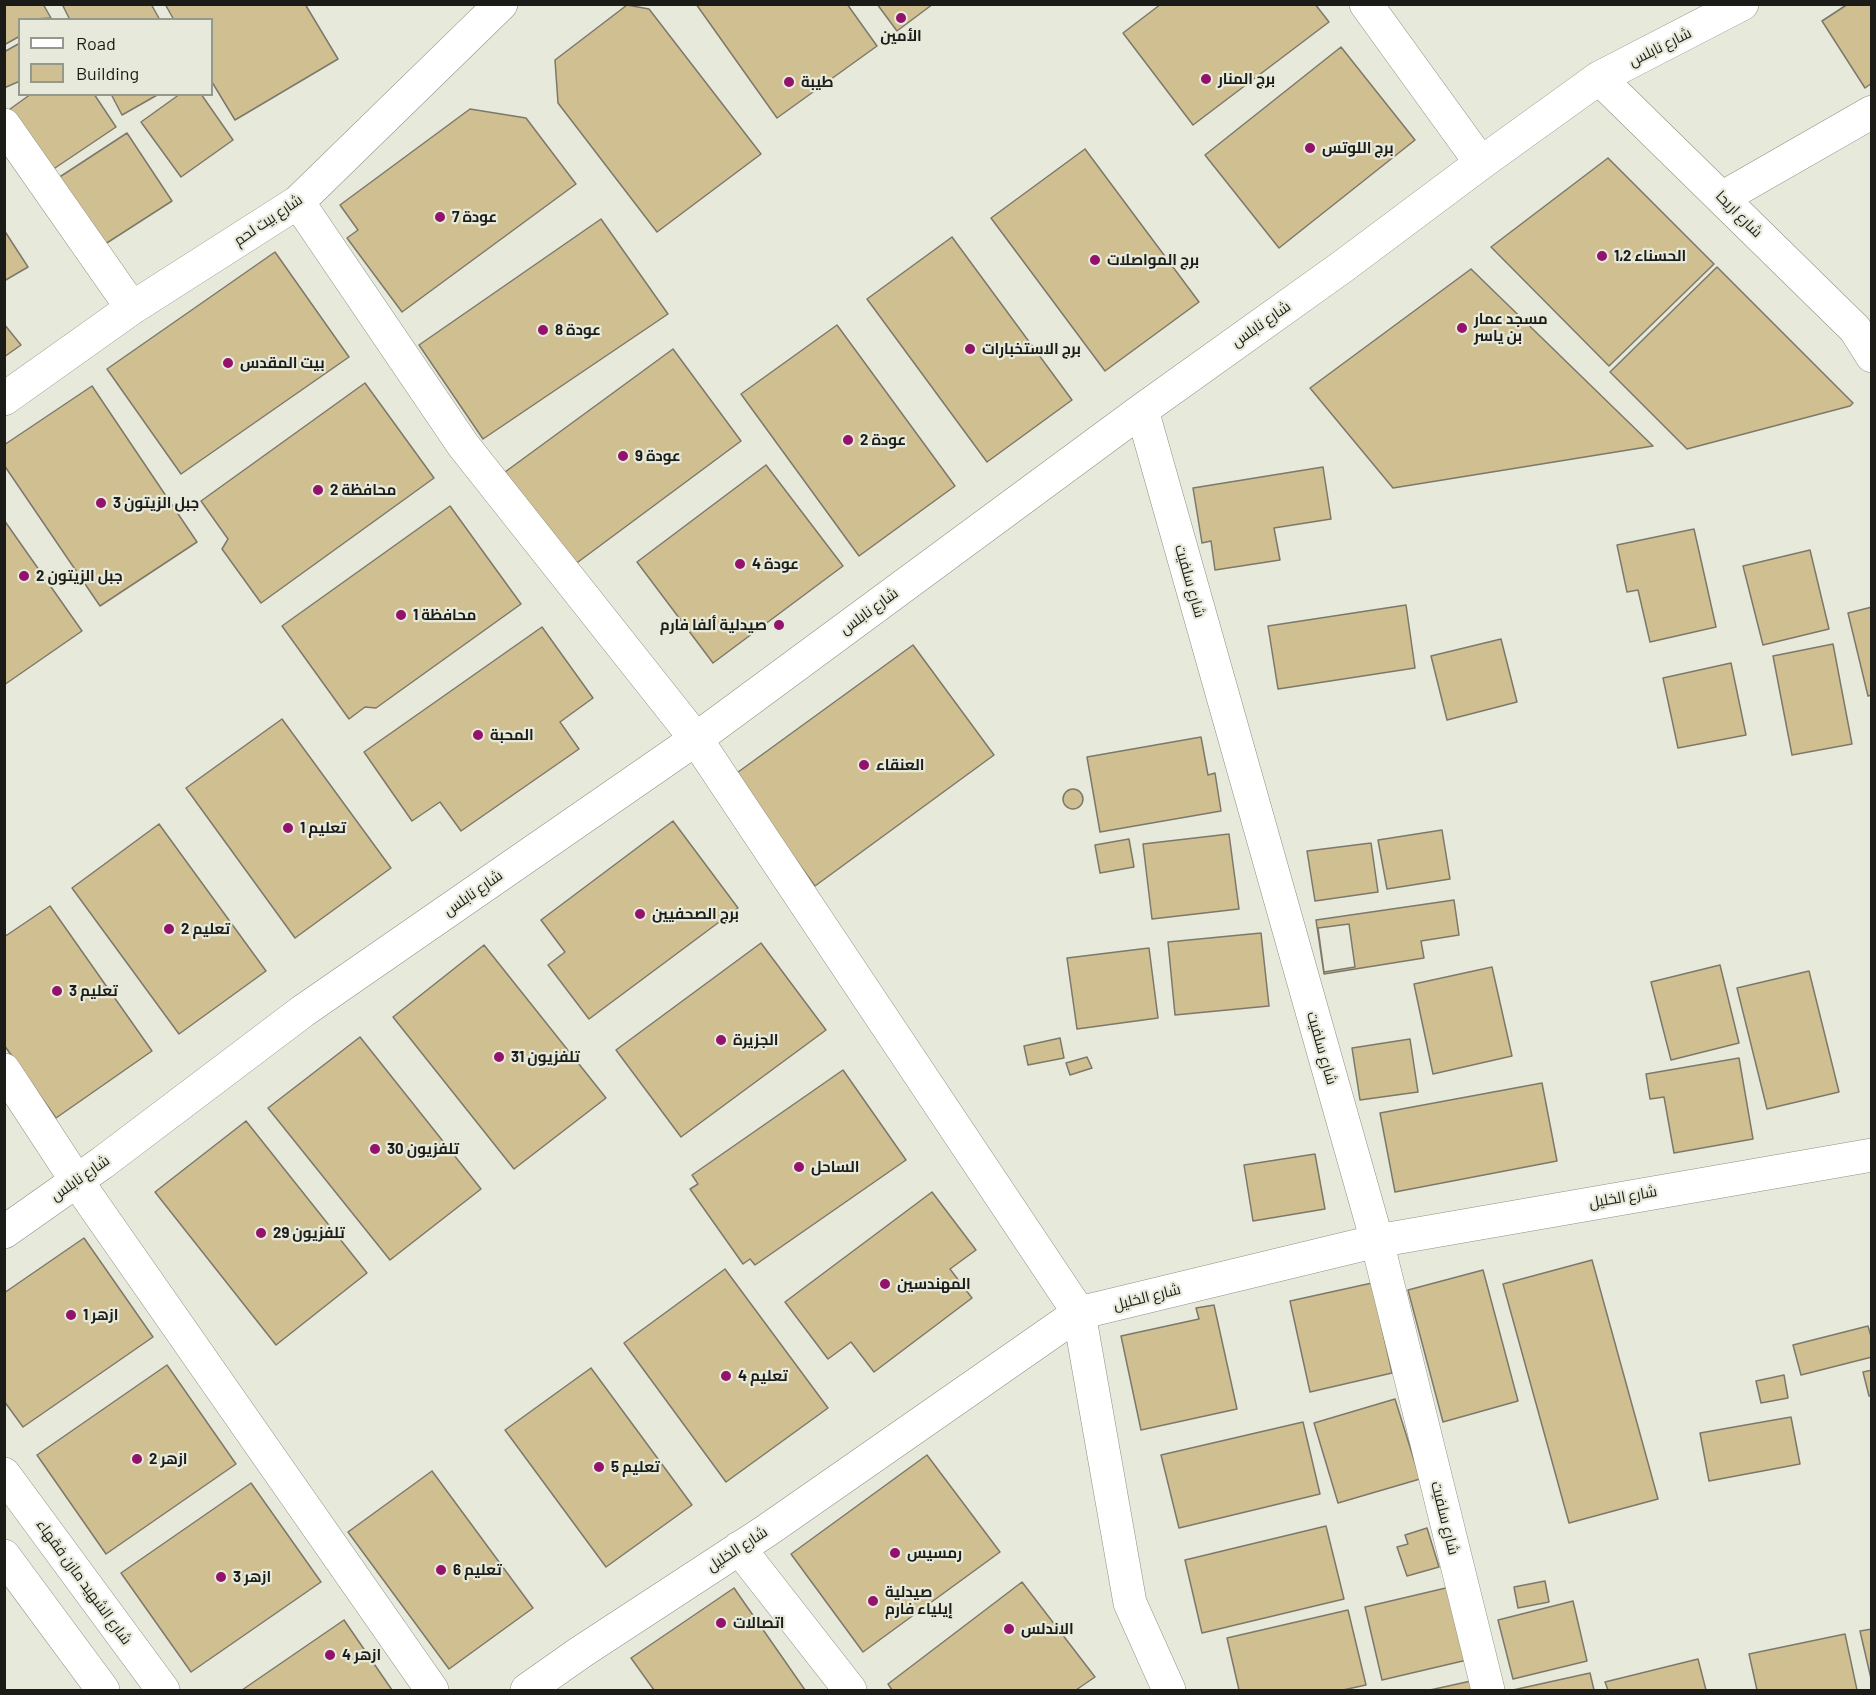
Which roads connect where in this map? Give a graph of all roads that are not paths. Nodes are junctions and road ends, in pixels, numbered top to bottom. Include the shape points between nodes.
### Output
1 (501, 4) edge
2 (1366, 4) edge
3 (1742, 4) edge
4 (1599, 78) junction
5 (1872, 112) edge
6 (4, 125) edge
7 (1481, 163) junction
8 (1722, 198) junction
9 (298, 202) junction
10 (132, 308) junction
11 (1866, 334) edge
12 (4, 399) edge
13 (1142, 410) junction
14 (696, 740) junction
15 (4, 1070) edge
16 (1872, 1155) edge
17 (76, 1180) junction
18 (4, 1232) edge
19 (1377, 1241) junction
20 (1079, 1313) junction
21 (4, 1474) edge
22 (739, 1548) junction
23 (4, 1556) edge
24 (103, 1690) edge
25 (163, 1690) edge
26 (432, 1690) edge
27 (527, 1690) edge
28 (850, 1690) edge
29 (1169, 1690) edge
30 (1488, 1690) edge

1 - 9 street, شارع بيت لحم
2 - 7 street
3 - 4 street, شارع نابلس
4 - 7 street, شارع نابلس
4 - 8 street, شارع اريحا
5 - 8 street
6 - 10 street
7 - 13 street, شارع نابلس
8 - 11 street, شارع اريحا
9 - 10 street, شارع بيت لحم
9 - 14 street via 463,445
10 - 12 street, شارع بيت لحم
13 - 14 street, شارع نابلس
13 - 19 street, شارع سلفيت
14 - 17 street, شارع نابلس via 303,1011
14 - 20 street
15 - 17 street
16 - 19 street, شارع الخليل
17 - 18 street, شارع نابلس
17 - 26 street
19 - 20 street, شارع الخليل
19 - 30 street, شارع سلفيت
20 - 22 street, شارع الخليل
20 - 29 street via 1130,1603
21 - 25 street, شارع الشهيد مازن فقهاء
22 - 27 street, شارع الخليل
22 - 28 street
23 - 24 street

